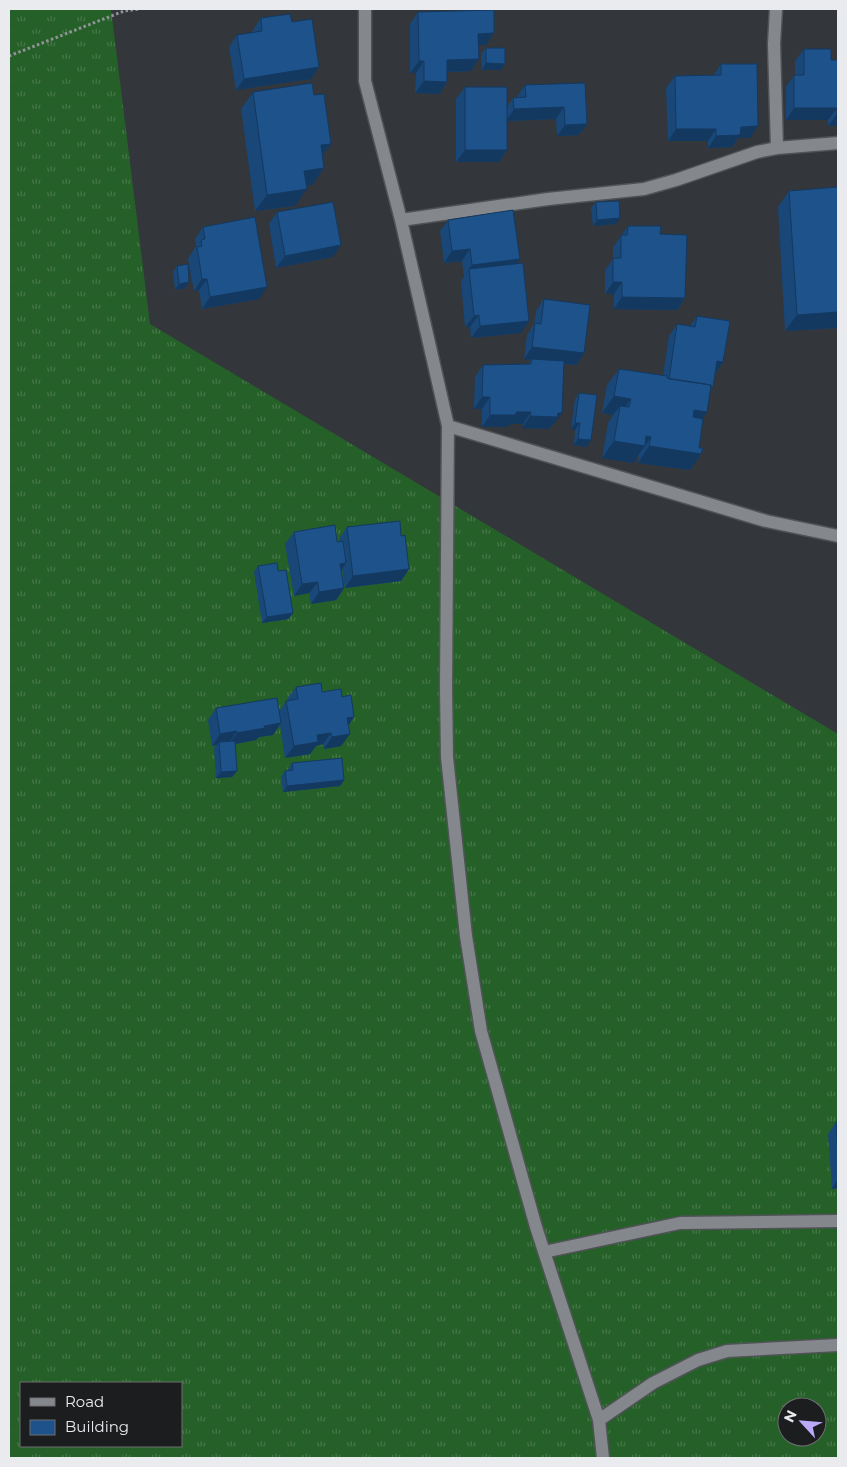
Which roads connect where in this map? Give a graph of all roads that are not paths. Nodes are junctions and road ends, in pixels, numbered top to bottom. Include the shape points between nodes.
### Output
1 (364, 9) edge
2 (776, 9) edge
3 (838, 143) edge
4 (777, 148) junction
5 (401, 220) junction
6 (448, 426) junction
7 (838, 536) edge
8 (838, 1221) edge
9 (544, 1252) junction
10 (838, 1345) edge
11 (599, 1420) junction
12 (603, 1458) edge

1 - 5 street via 366,81
2 - 4 street
3 - 4 street
4 - 5 street via 644,189
5 - 6 street
6 - 7 street via 766,521
6 - 9 street via 447,757 466,936 481,1032
8 - 9 street via 680,1223
9 - 11 street
10 - 11 street via 727,1351 698,1360 653,1383
11 - 12 street

